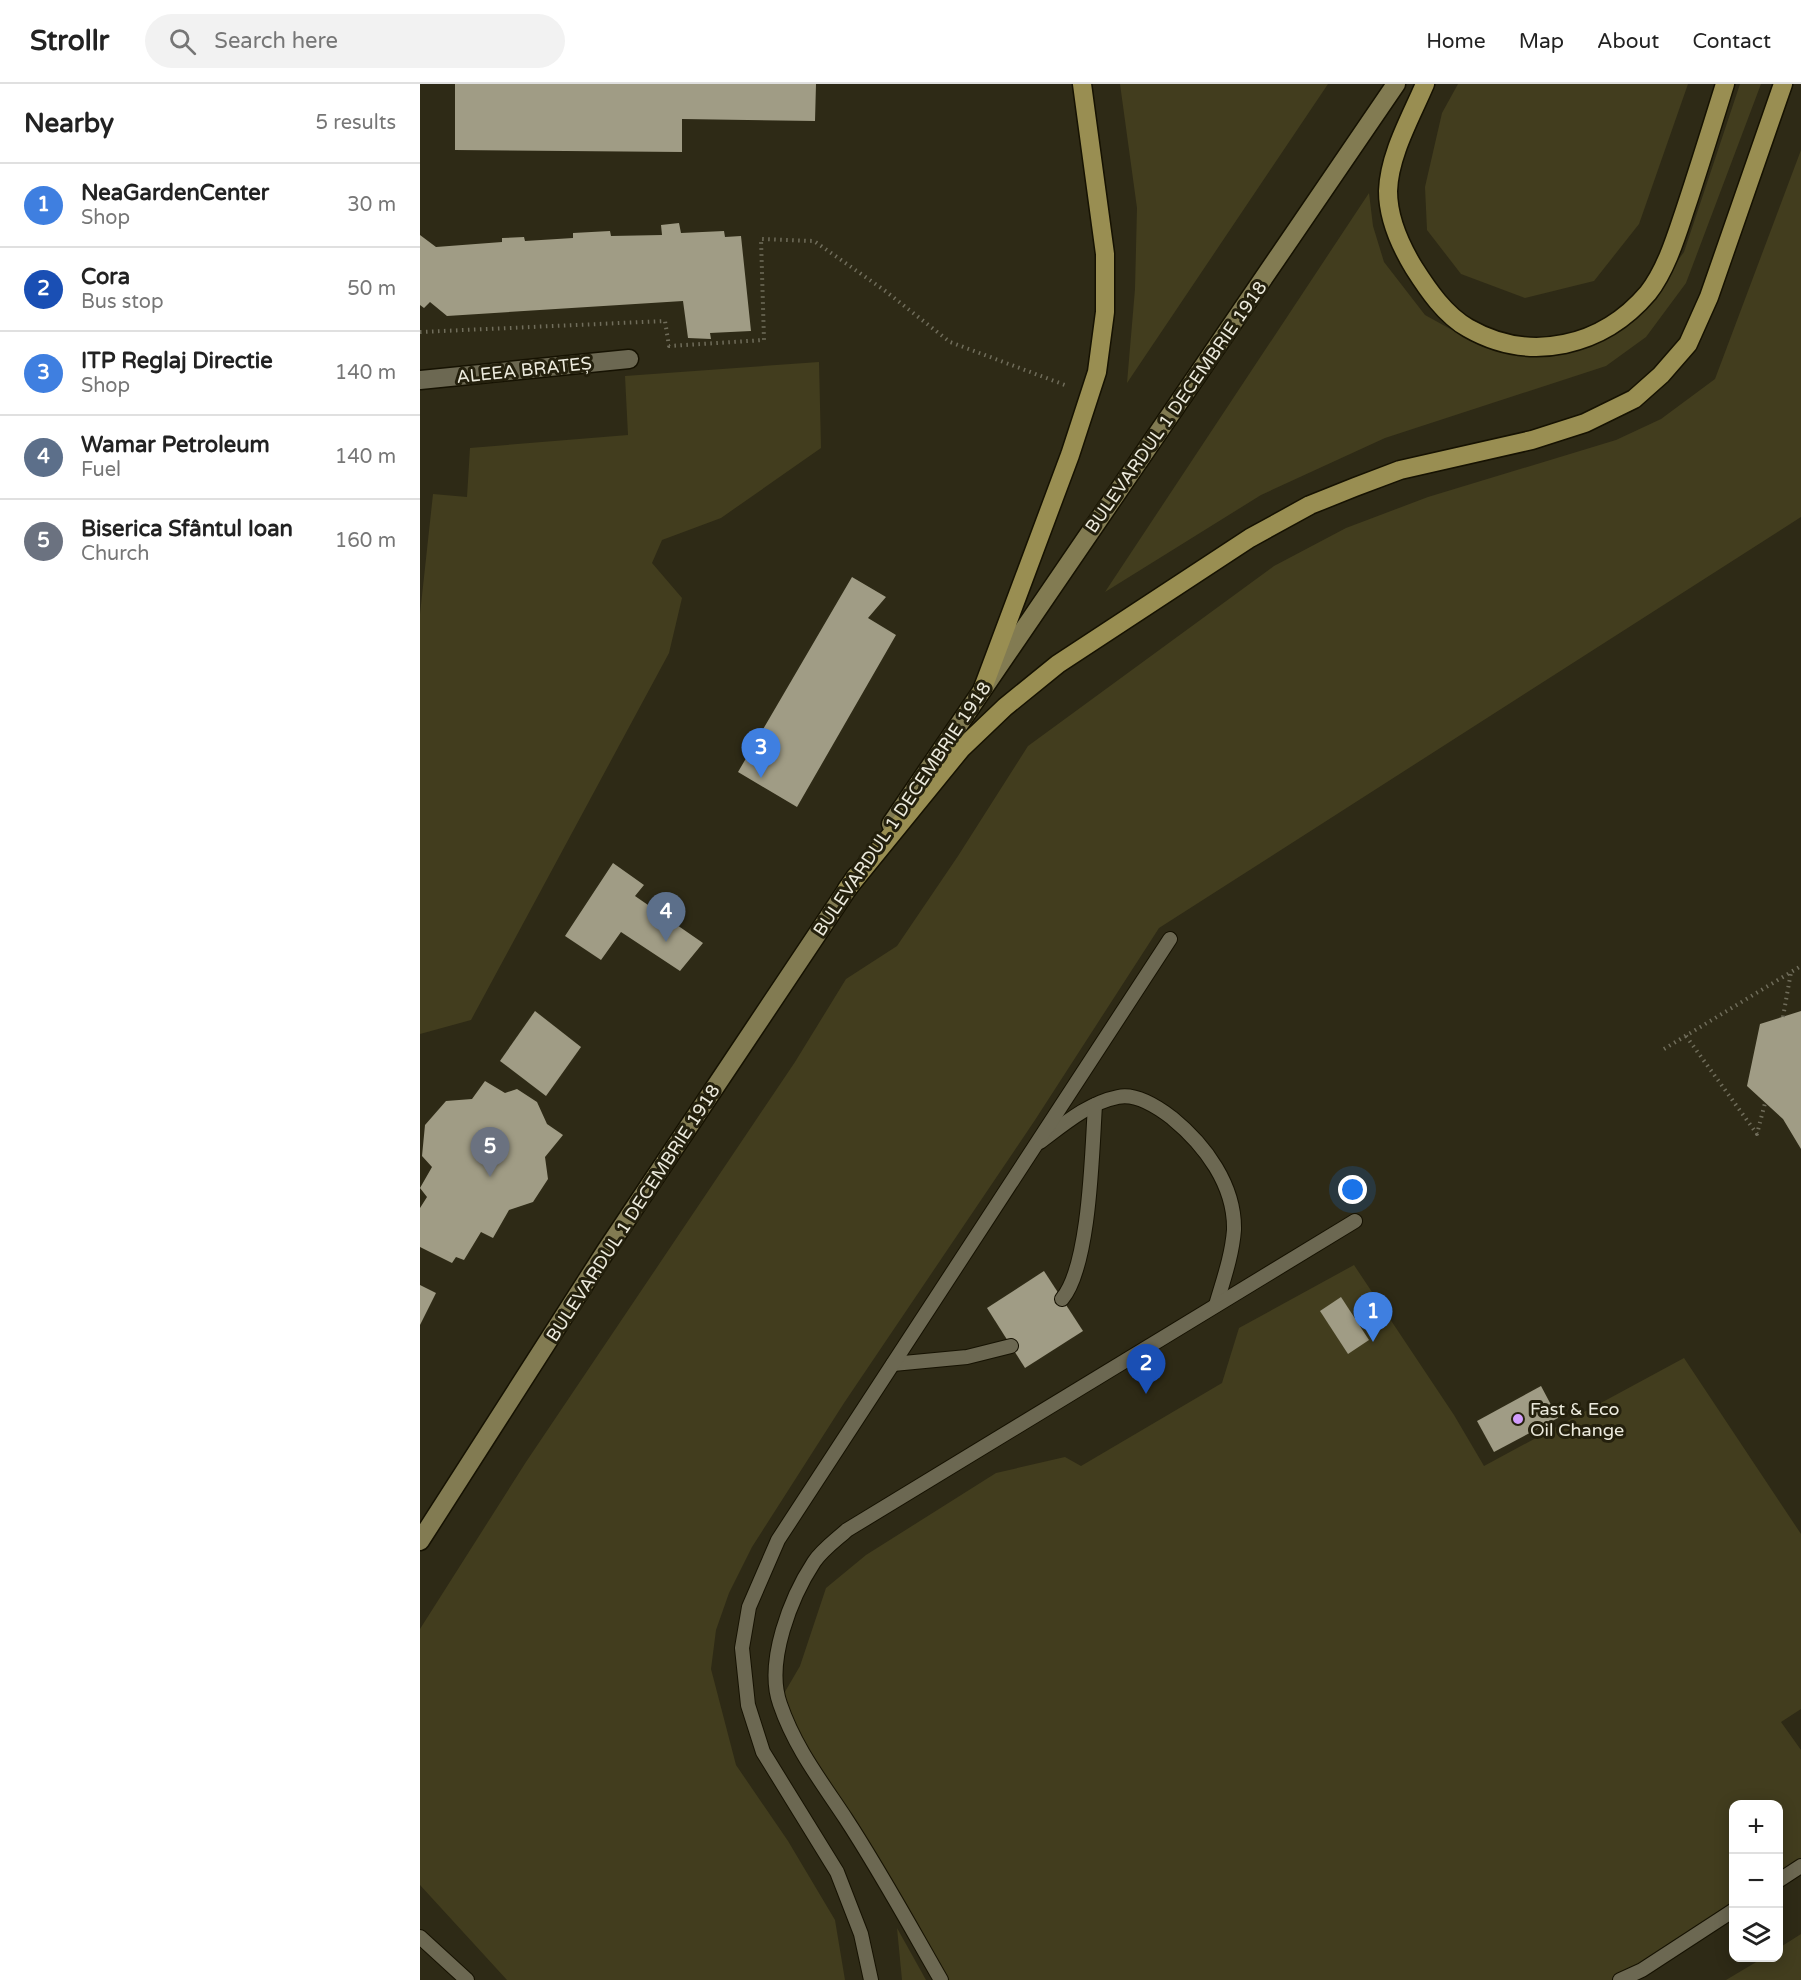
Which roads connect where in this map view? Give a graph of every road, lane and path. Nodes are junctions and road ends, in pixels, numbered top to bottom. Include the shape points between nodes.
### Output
1 (1082, 84) edge
2 (1396, 84) edge
3 (1425, 84) edge
4 (1725, 84) edge
5 (1783, 84) edge
6 (420, 332) edge
7 (629, 359) dead end
8 (420, 380) edge
9 (1091, 395) junction
10 (982, 688) junction
11 (848, 889) junction
12 (1170, 939) dead end
13 (1801, 966) edge
14 (1791, 972) junction
15 (1783, 1017) dead end
16 (1686, 1036) junction
17 (1664, 1049) dead end
18 (1765, 1103) dead end
19 (1095, 1105) junction
20 (1032, 1149) junction
21 (1355, 1221) dead end
22 (1062, 1299) dead end
23 (1216, 1305) junction
24 (1011, 1346) dead end
25 (892, 1364) junction
26 (420, 1541) edge
27 (1801, 1866) edge
28 (1783, 1878) edge
29 (1729, 1913) edge
30 (420, 1937) edge
31 (467, 1980) edge
32 (871, 1980) edge
33 (941, 1980) edge
34 (1620, 1980) edge

1 - 9 main road via 1105,254 1105,312
2 - 10 main road, BULEVARDUL 1 DECEMBRIE 1918
3 - 4 main road via 1399,144 1388,190 1391,216 1404,252 1427,290 1468,328 1506,344 1546,348 1590,337 1615,325 1650,290 1672,247
5 - 11 main road via 1709,297 1688,344 1634,399 1610,413 1553,433 1400,470 1310,505 1250,538 1058,664 1005,707 961,749
6 - 9 path via 665,321 669,346 764,340 761,239 814,241 950,342
7 - 8 street, ALEEA BRATEȘ
9 - 10 main road
10 - 11 main road, BULEVARDUL 1 DECEMBRIE 1918
11 - 26 main road, BULEVARDUL 1 DECEMBRIE 1918 via 605,1252
12 - 20 lane
13 - 14 path
14 - 15 path
14 - 16 path
16 - 17 path
16 - 18 path via 1757,1134
19 - 20 lane via 1082,1110
19 - 22 lane via 1079,1263 1072,1287
19 - 23 lane via 1120,1096 1156,1105 1211,1157 1227,1191 1234,1228
20 - 25 lane
21 - 23 lane
23 - 33 lane via 847,1530 816,1560 791,1603 776,1675 779,1702 809,1767 856,1836
24 - 25 lane via 968,1357
25 - 32 lane via 778,1540 749,1607 742,1648 748,1705 763,1752 837,1872 861,1934
27 - 28 lane
29 - 34 lane
30 - 31 lane

